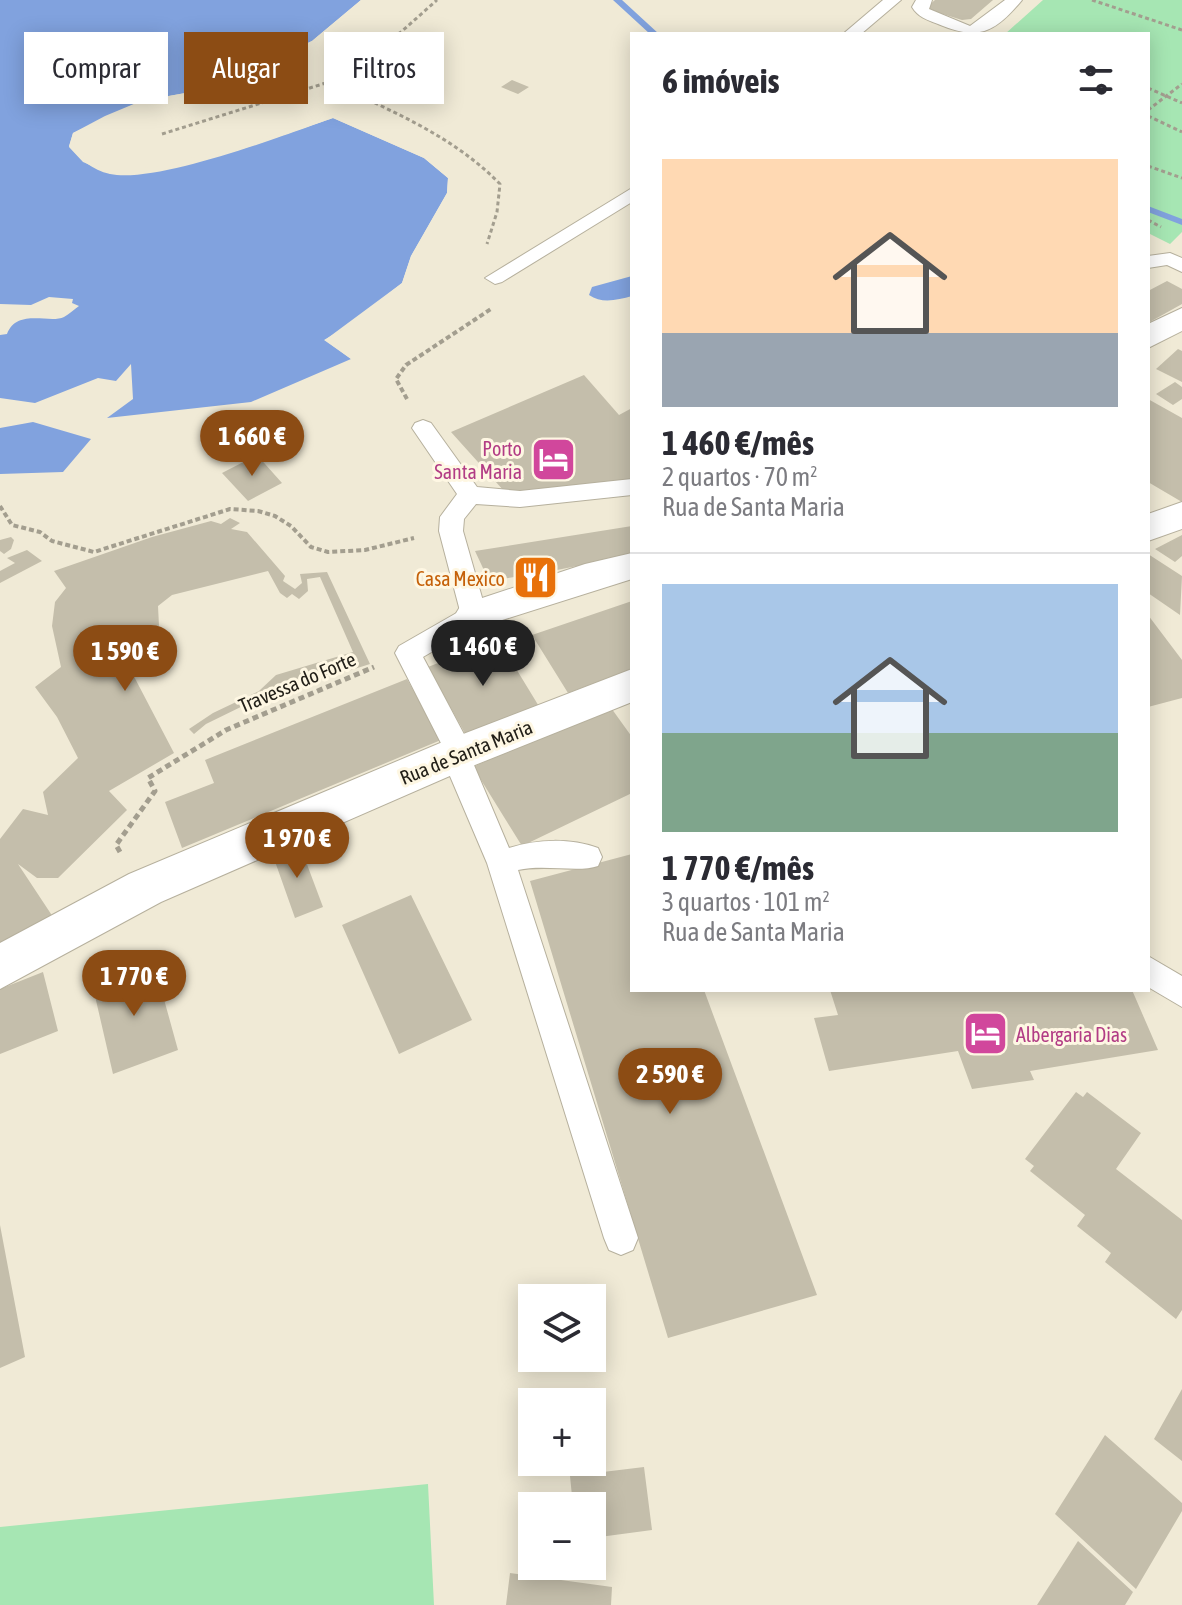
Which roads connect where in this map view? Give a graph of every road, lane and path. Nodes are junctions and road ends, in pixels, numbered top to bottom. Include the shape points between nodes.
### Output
1 (437, 0) edge
2 (893, 0) edge
3 (924, 0) edge
4 (1014, 0) edge
5 (1092, 0) edge
6 (1182, 30) edge
7 (401, 32) edge
8 (853, 32) edge
9 (324, 84) edge
10 (1182, 84) edge
11 (1150, 89) edge
12 (1167, 96) junction
13 (1182, 103) edge
14 (377, 104) edge
15 (1150, 109) edge
16 (1150, 117) edge
17 (1182, 132) edge
18 (162, 134) dead end
19 (1150, 167) edge
20 (1182, 178) edge
21 (630, 195) edge
22 (1150, 262) edge
23 (1182, 266) edge
24 (495, 278) junction
25 (521, 289) joint
26 (1182, 318) edge
27 (1150, 337) edge
28 (423, 428) joint
29 (630, 487) edge
30 (470, 495) junction
31 (0, 506) edge
32 (1182, 515) edge
33 (1150, 527) edge
34 (451, 531) junction
35 (630, 567) edge
36 (474, 615) junction
37 (408, 653) junction
38 (630, 686) edge
39 (457, 754) junction
40 (116, 845) dead end
41 (588, 857) dead end
42 (501, 863) junction
43 (0, 967) edge
44 (1150, 971) edge
45 (1182, 993) edge
46 (621, 1238) dead end

1 - 7 path
2 - 8 lane
3 - 4 lane via 923,12 971,32
5 - 6 path
9 - 18 path
10 - 12 path
11 - 12 path
12 - 13 path
12 - 15 path
14 - 24 path via 482,163 500,184 481,270
16 - 17 path
19 - 20 path
21 - 24 lane
22 - 23 lane via 1170,259
24 - 25 lane
25 - 28 path via 406,365 396,379
26 - 27 street
28 - 30 lane
29 - 30 lane via 520,499
30 - 34 lane via 452,517
31 - 34 path via 12,525 94,552 241,509 270,512 312,549 333,552
32 - 33 street
34 - 36 lane
35 - 36 street
36 - 37 lane
37 - 39 lane
37 - 40 path, Travessa do Forte via 226,730 148,778 155,791
38 - 39 street, Rua de Santa Maria
39 - 42 lane
39 - 43 street, Rua de Santa Maria via 145,888
41 - 42 lane via 534,854
42 - 46 lane
44 - 45 lane

